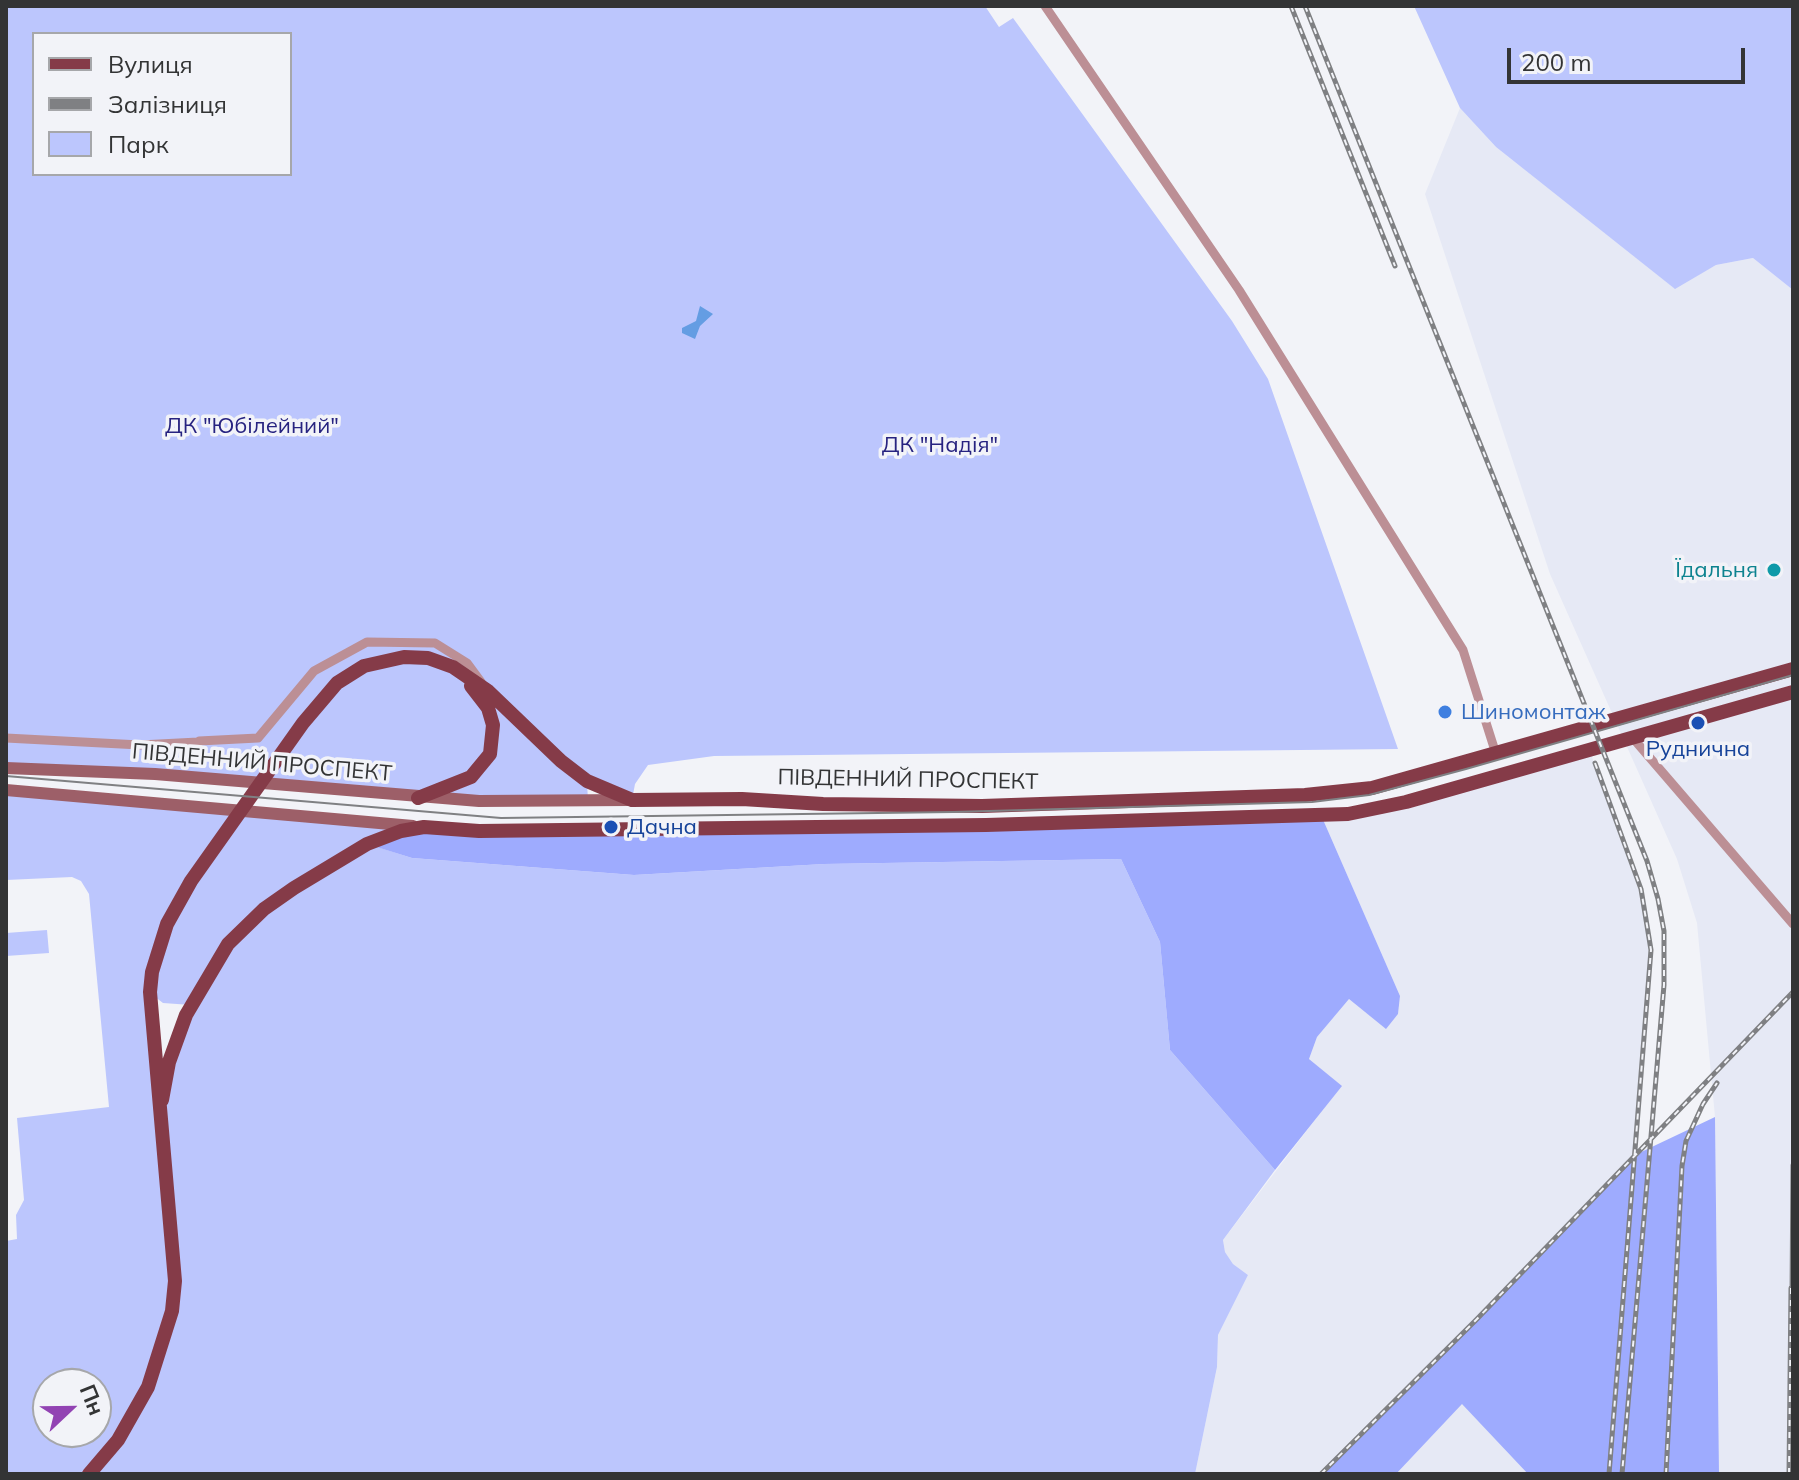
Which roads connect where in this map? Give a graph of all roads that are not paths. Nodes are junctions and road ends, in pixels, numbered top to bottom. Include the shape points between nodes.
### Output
1 (1045, 6) edge
2 (443, 662) junction
3 (1793, 669) edge
4 (488, 691) junction
5 (1793, 692) edge
6 (1632, 737) junction
7 (6, 738) edge
8 (1496, 754) junction
9 (6, 768) edge
10 (6, 790) edge
11 (418, 798) junction
12 (632, 800) junction
13 (424, 827) junction
14 (1793, 924) edge
15 (161, 1129) junction
16 (89, 1474) edge

1 - 8 street via 1239,290 1463,650
2 - 4 main road
2 - 11 main road via 488,708 492,748 471,777
2 - 15 main road via 391,658 354,671 322,698 176,905 152,972
3 - 8 main road, ПІВДЕННИЙ ПРОСПЕКТ
4 - 7 street via 467,663 435,643 367,642 314,671 258,738 140,745
4 - 12 main road via 587,781
5 - 6 main road, ПІВДЕННИЙ ПРОСПЕКТ
6 - 13 main road, ПІВДЕННИЙ ПРОСПЕКТ via 1348,814 624,830
6 - 14 street
8 - 12 main road, ПІВДЕННИЙ ПРОСПЕКТ via 1372,788 1305,795 982,806
9 - 11 main road, ПІВДЕННИЙ ПРОСПЕКТ via 155,774
10 - 13 main road, ПІВДЕННИЙ ПРОСПЕКТ
11 - 12 main road, ПІВДЕННИЙ ПРОСПЕКТ
13 - 15 main road via 384,836 341,859 264,909 228,944 177,1038
15 - 16 main road via 175,1281 172,1311 164,1347 141,1400 118,1440

